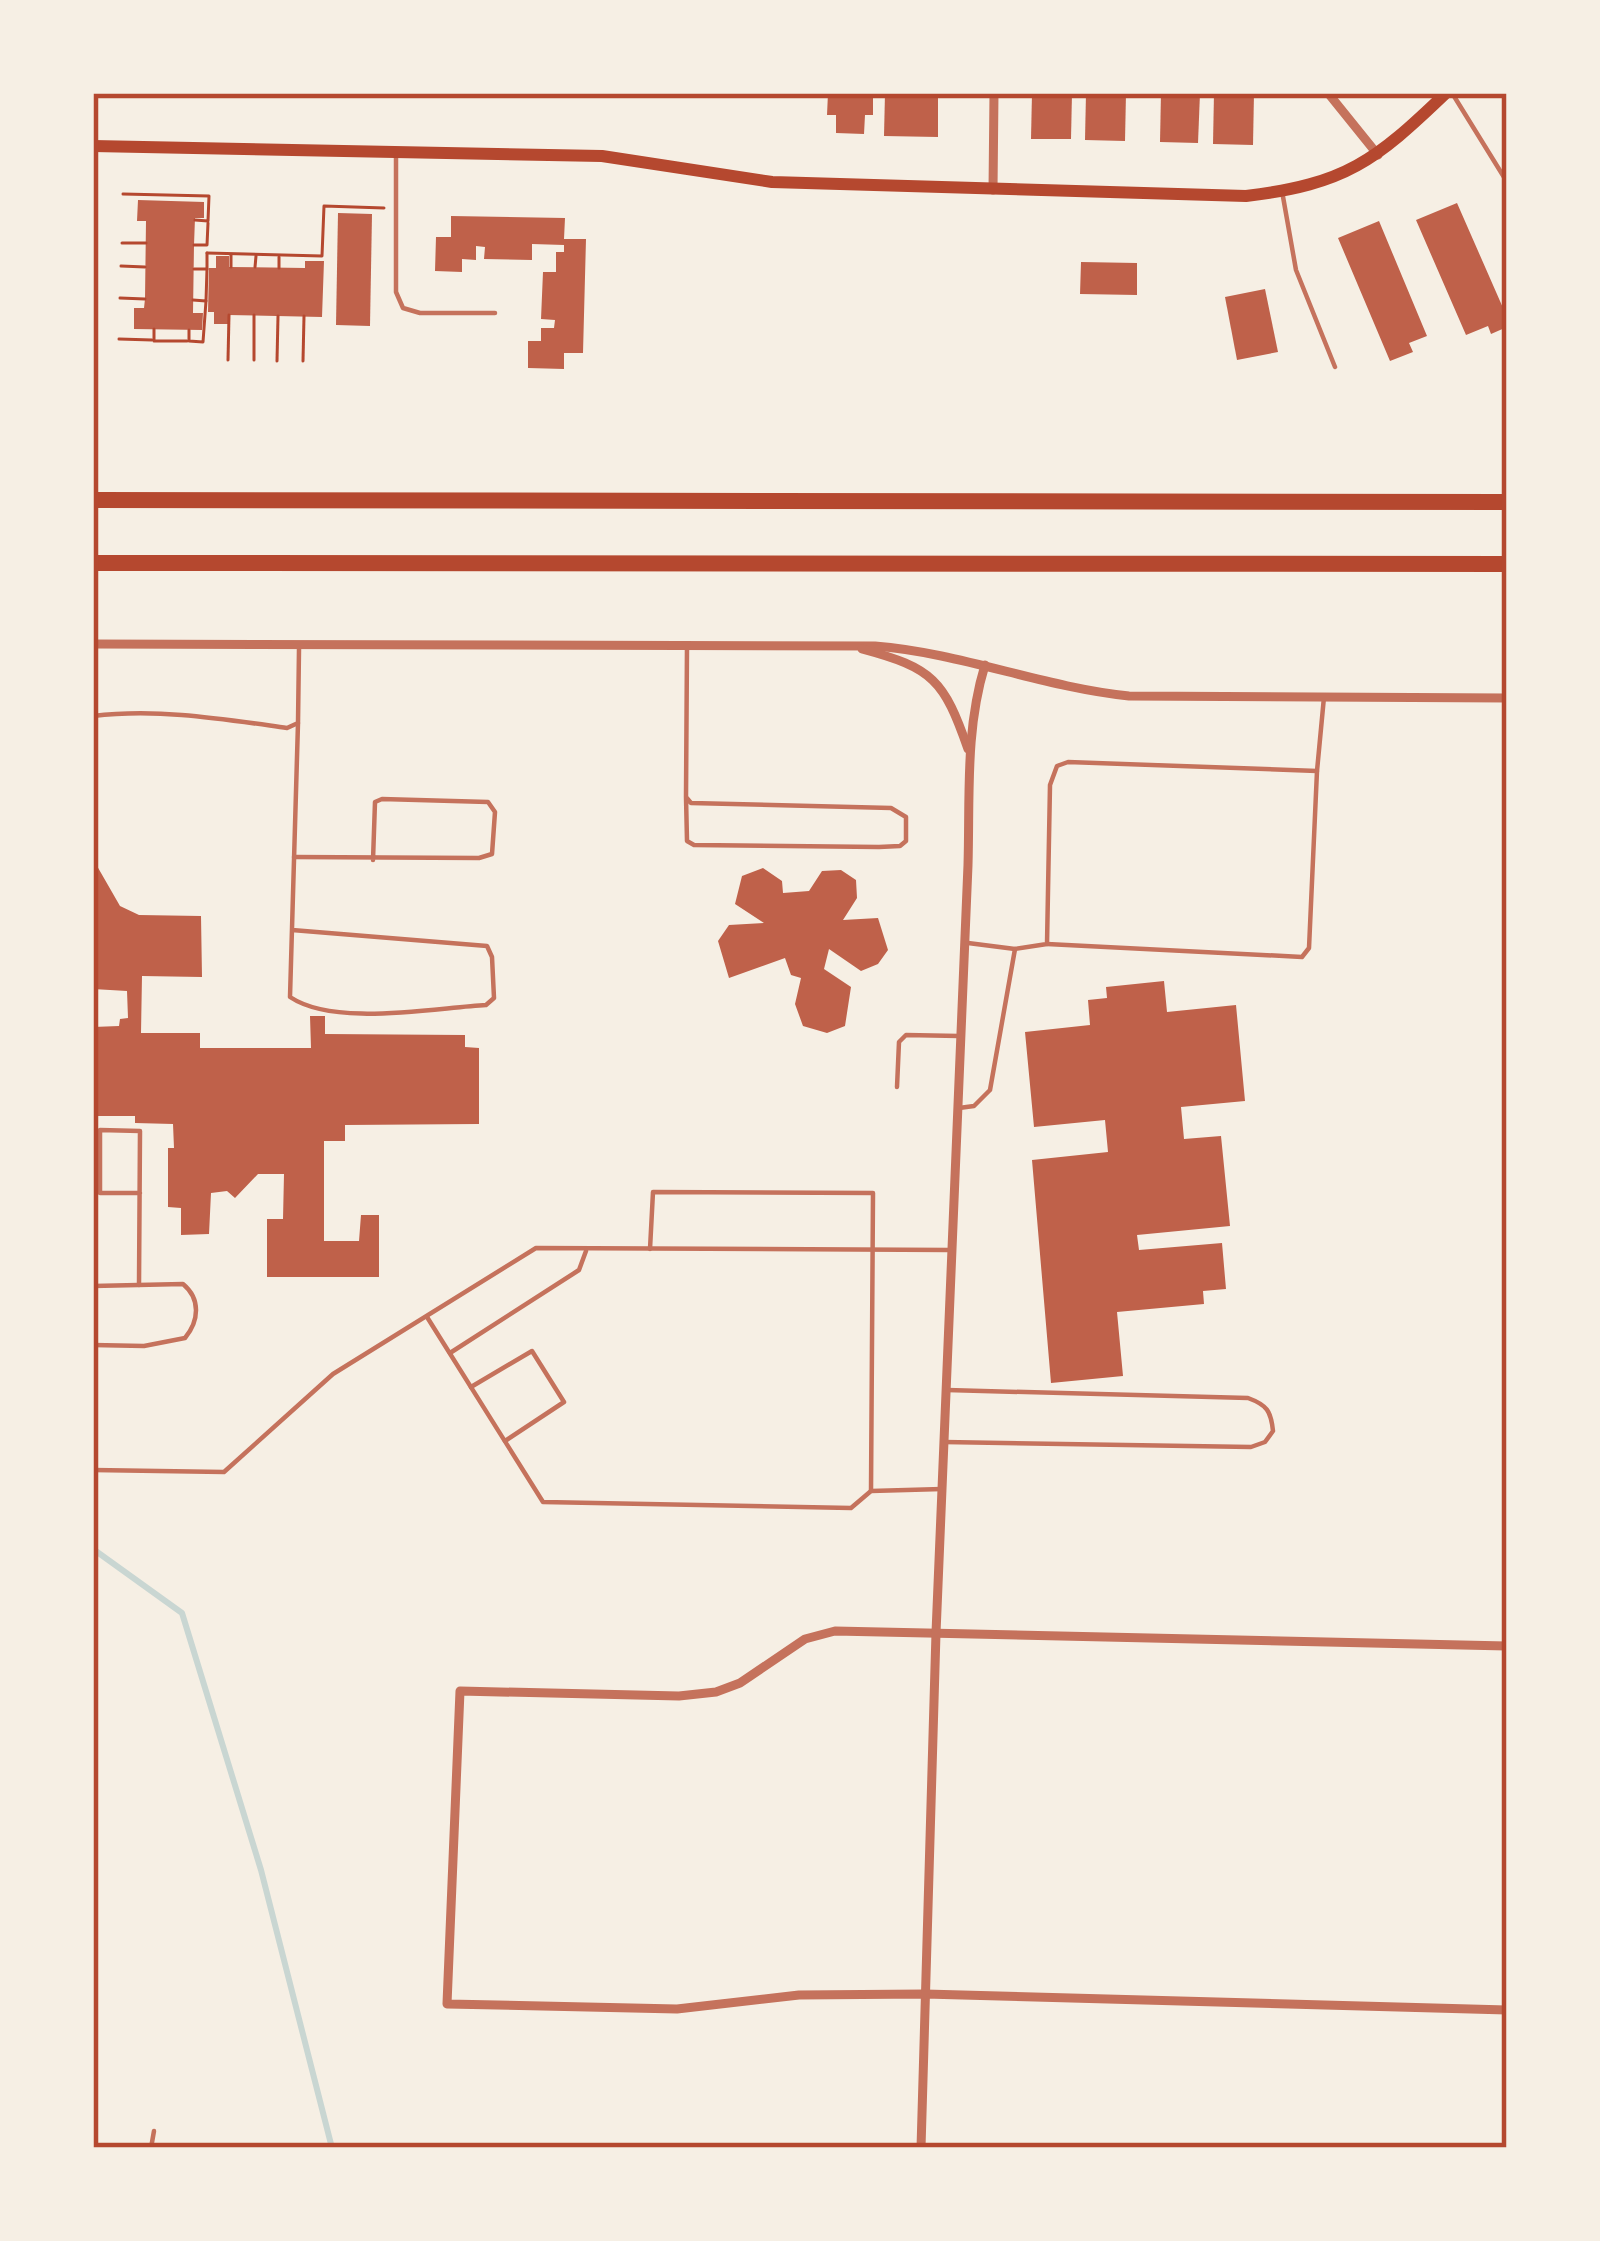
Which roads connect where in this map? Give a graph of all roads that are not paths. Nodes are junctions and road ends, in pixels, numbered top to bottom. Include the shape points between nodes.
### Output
1 (994, 93) edge
2 (1328, 93) edge
3 (1449, 93) edge
4 (93, 146) edge
5 (396, 152) junction
6 (1378, 155) junction
7 (1507, 182) edge
8 (993, 190) junction
9 (1282, 191) junction
10 (495, 313) dead end
11 (1335, 367) dead end
12 (1507, 498) edge
13 (93, 500) edge
14 (93, 563) edge
15 (1507, 564) edge
16 (93, 644) edge
17 (299, 645) junction
18 (687, 645) junction
19 (845, 645) junction
20 (985, 665) junction
21 (1324, 697) junction
22 (1507, 698) edge
23 (93, 716) edge
24 (298, 723) junction
25 (969, 752) junction
26 (1317, 771) junction
27 (686, 797) junction
28 (294, 857) junction
29 (373, 860) junction
30 (292, 930) junction
31 (965, 943) junction
32 (1047, 944) junction
33 (1015, 949) junction
34 (962, 1036) junction
35 (897, 1088) dead end
36 (958, 1108) junction
37 (140, 1192) junction
38 (587, 1248) junction
39 (650, 1249) junction
40 (873, 1250) junction
41 (952, 1250) junction
42 (139, 1285) junction
43 (93, 1286) edge
44 (427, 1316) junction
45 (93, 1345) edge
46 (450, 1354) junction
47 (471, 1387) junction
48 (946, 1390) junction
49 (505, 1441) junction
50 (944, 1442) junction
51 (93, 1470) edge
52 (943, 1489) junction
53 (871, 1491) junction
54 (936, 1633) junction
55 (1507, 1646) edge
56 (926, 1994) junction
57 (1507, 2010) edge
58 (154, 2132) dead end
59 (151, 2148) edge
60 (921, 2148) edge

1 - 8 street
2 - 6 street
3 - 6 main road
3 - 7 lane
4 - 5 main road
5 - 8 main road via 602,156 772,182
5 - 10 lane via 396,292 403,308
6 - 9 main road
8 - 9 main road
9 - 11 lane via 1296,270
12 - 13 highway
14 - 15 highway
16 - 17 street
17 - 18 street
17 - 24 lane
18 - 19 street
18 - 27 lane
19 - 20 street
19 - 25 street via 908,662 930,677
20 - 21 street via 1129,696
20 - 25 street
21 - 22 street
21 - 26 lane
23 - 24 lane
24 - 28 lane
25 - 31 street
26 - 32 lane via 1057,766
26 - 32 lane via 1309,948 1302,957
27 - 27 lane via 698,804 891,808 906,817 905,841 694,844 686,841
28 - 29 lane
28 - 30 lane
29 - 29 lane via 492,854 495,812 472,800 382,799 373,812
30 - 30 lane via 290,997 314,1009 486,1005 494,998 487,946
31 - 33 lane
31 - 34 street
32 - 33 lane
33 - 36 lane via 990,1090 974,1106
34 - 35 lane via 906,1035
34 - 36 street
36 - 41 street
37 - 37 lane via 140,1131 100,1130 100,1192
37 - 42 lane
38 - 39 lane
38 - 44 lane via 536,1248
38 - 46 lane via 580,1270
39 - 40 lane
39 - 40 lane via 653,1192 785,1192 873,1193
40 - 41 lane
40 - 53 lane
41 - 48 street
42 - 43 lane
42 - 45 lane via 183,1284 192,1292 195,1326 185,1338 144,1346
44 - 46 lane
44 - 51 lane via 333,1374 224,1472
46 - 47 lane
47 - 49 lane
47 - 49 lane via 532,1352 564,1402
48 - 50 street
48 - 50 lane via 1248,1398 1265,1404 1273,1431 1251,1447
49 - 53 lane via 543,1502 851,1508
50 - 52 street
52 - 53 lane
52 - 54 street
54 - 55 street
54 - 56 street
54 - 56 street via 835,1630 716,1692 460,1691 447,2005 677,2009 799,1995
56 - 57 street
56 - 60 street
58 - 59 lane

